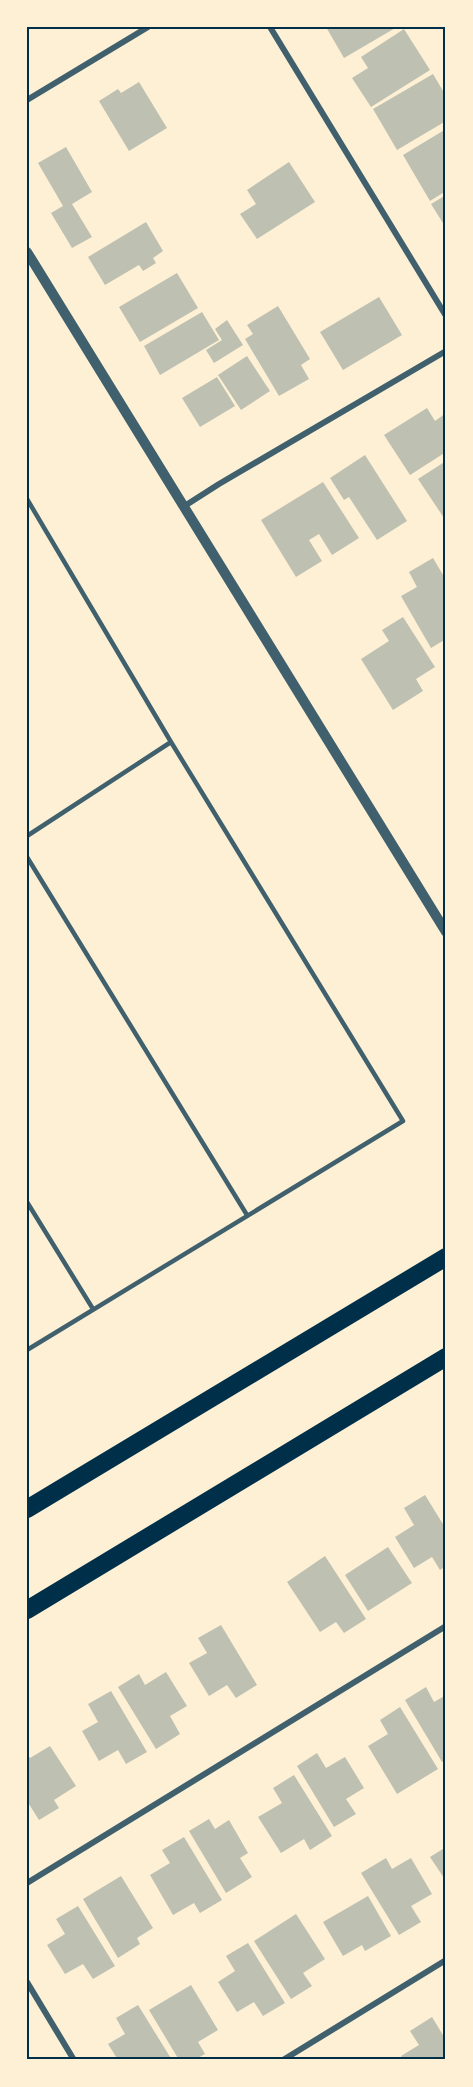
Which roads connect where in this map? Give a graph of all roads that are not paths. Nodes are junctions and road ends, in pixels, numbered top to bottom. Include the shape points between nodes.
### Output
1 (148, 27) edge
2 (270, 27) edge
3 (27, 100) edge
4 (27, 252) edge
5 (446, 316) edge
6 (446, 351) edge
7 (27, 499) edge
8 (183, 507) junction
9 (171, 742) junction
10 (27, 836) edge
11 (27, 856) edge
12 (446, 932) edge
13 (27, 1202) edge
14 (247, 1215) junction
15 (446, 1257) edge
16 (93, 1309) junction
17 (27, 1350) edge
18 (446, 1358) edge
19 (27, 1509) edge
20 (27, 1610) edge
21 (446, 1626) edge
22 (27, 1883) edge
23 (446, 1960) edge
24 (27, 1982) edge
25 (74, 2060) edge
26 (283, 2060) edge

1 - 3 street
2 - 5 street
4 - 8 street
6 - 8 street
7 - 9 lane
8 - 12 street
9 - 10 lane
9 - 14 lane via 402,1121
11 - 14 lane
13 - 16 lane
14 - 16 lane
15 - 19 highway
16 - 17 lane
18 - 20 highway
21 - 22 street
23 - 26 street
24 - 25 street

